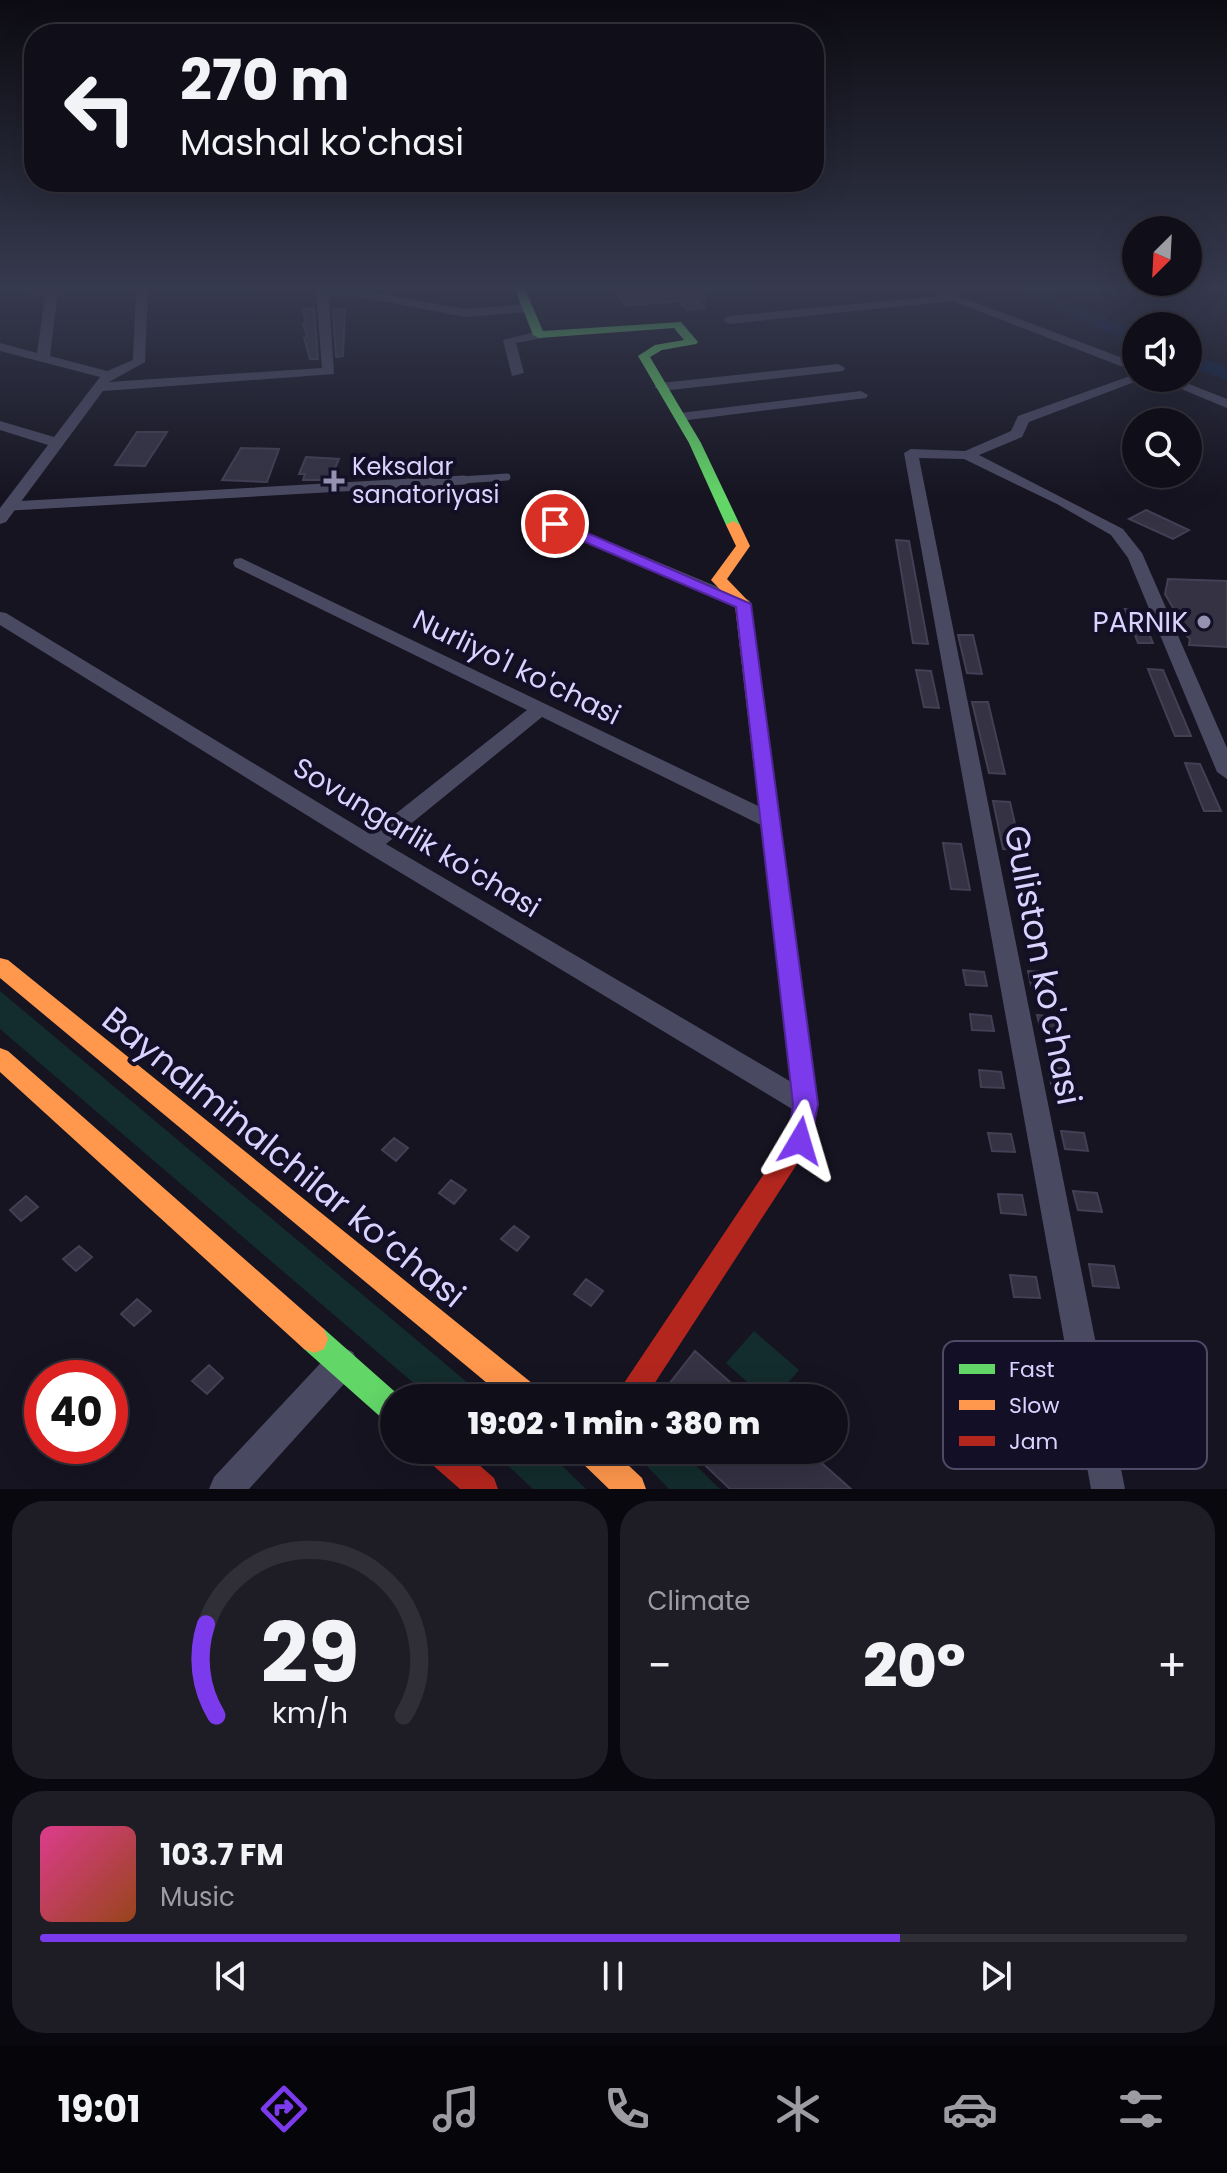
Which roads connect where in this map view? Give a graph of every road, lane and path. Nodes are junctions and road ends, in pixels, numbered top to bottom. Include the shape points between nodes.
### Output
1 (44, 358) edge
2 (139, 358) edge
3 (328, 358) edge
4 (513, 358) edge
5 (645, 358) edge
6 (838, 368) dead end
7 (517, 373) dead end
8 (103, 381) junction
9 (1122, 384) edge
10 (661, 387) junction
11 (1197, 392) edge
12 (861, 395) dead end
13 (1227, 404) edge
14 (680, 417) junction
15 (0, 425) edge
16 (58, 443) junction
17 (967, 455) junction
18 (507, 477) dead end
19 (12, 506) junction
20 (0, 519) edge
21 (555, 524) dead end
22 (241, 563) dead end
23 (743, 604) junction
24 (0, 617) edge
25 (540, 709) junction
26 (1227, 772) edge
27 (769, 820) junction
28 (371, 845) junction
29 (0, 966) edge
30 (0, 1058) edge
31 (806, 1104) junction
32 (1080, 1341) edge
33 (342, 1363) junction
34 (511, 1384) edge
35 (637, 1384) edge
36 (380, 1397) edge
37 (455, 1464) edge
38 (606, 1464) edge
39 (1104, 1469) edge
40 (226, 1489) edge
41 (483, 1489) edge
42 (631, 1489) edge
43 (1108, 1489) edge

1 - 8 street
2 - 8 street
3 - 8 street via 329,371
4 - 7 street
5 - 10 street
6 - 10 street
8 - 16 street
9 - 17 street via 1023,419 1017,434
10 - 14 street
11 - 13 street
12 - 14 street
14 - 23 street via 743,546 719,580
15 - 16 street
16 - 19 street
17 - 26 street via 1117,532 1136,557
17 - 32 street, Guliston ko'chasi via 911,453
18 - 19 lane
19 - 20 street
21 - 23 street
22 - 25 street, Nurliyo'l ko'chasi
23 - 27 street
24 - 28 street, Sovungarlik ko'chasi
25 - 27 street, Nurliyo'l ko'chasi
25 - 28 street
27 - 31 street
28 - 31 street, Sovungarlik ko'chasi
29 - 34 street, Baynalminalchilar ko’chasi
30 - 33 street
31 - 35 street via 800,1141
33 - 36 street
33 - 40 street
37 - 41 street
38 - 42 street
39 - 43 street, Guliston ko'chasi

